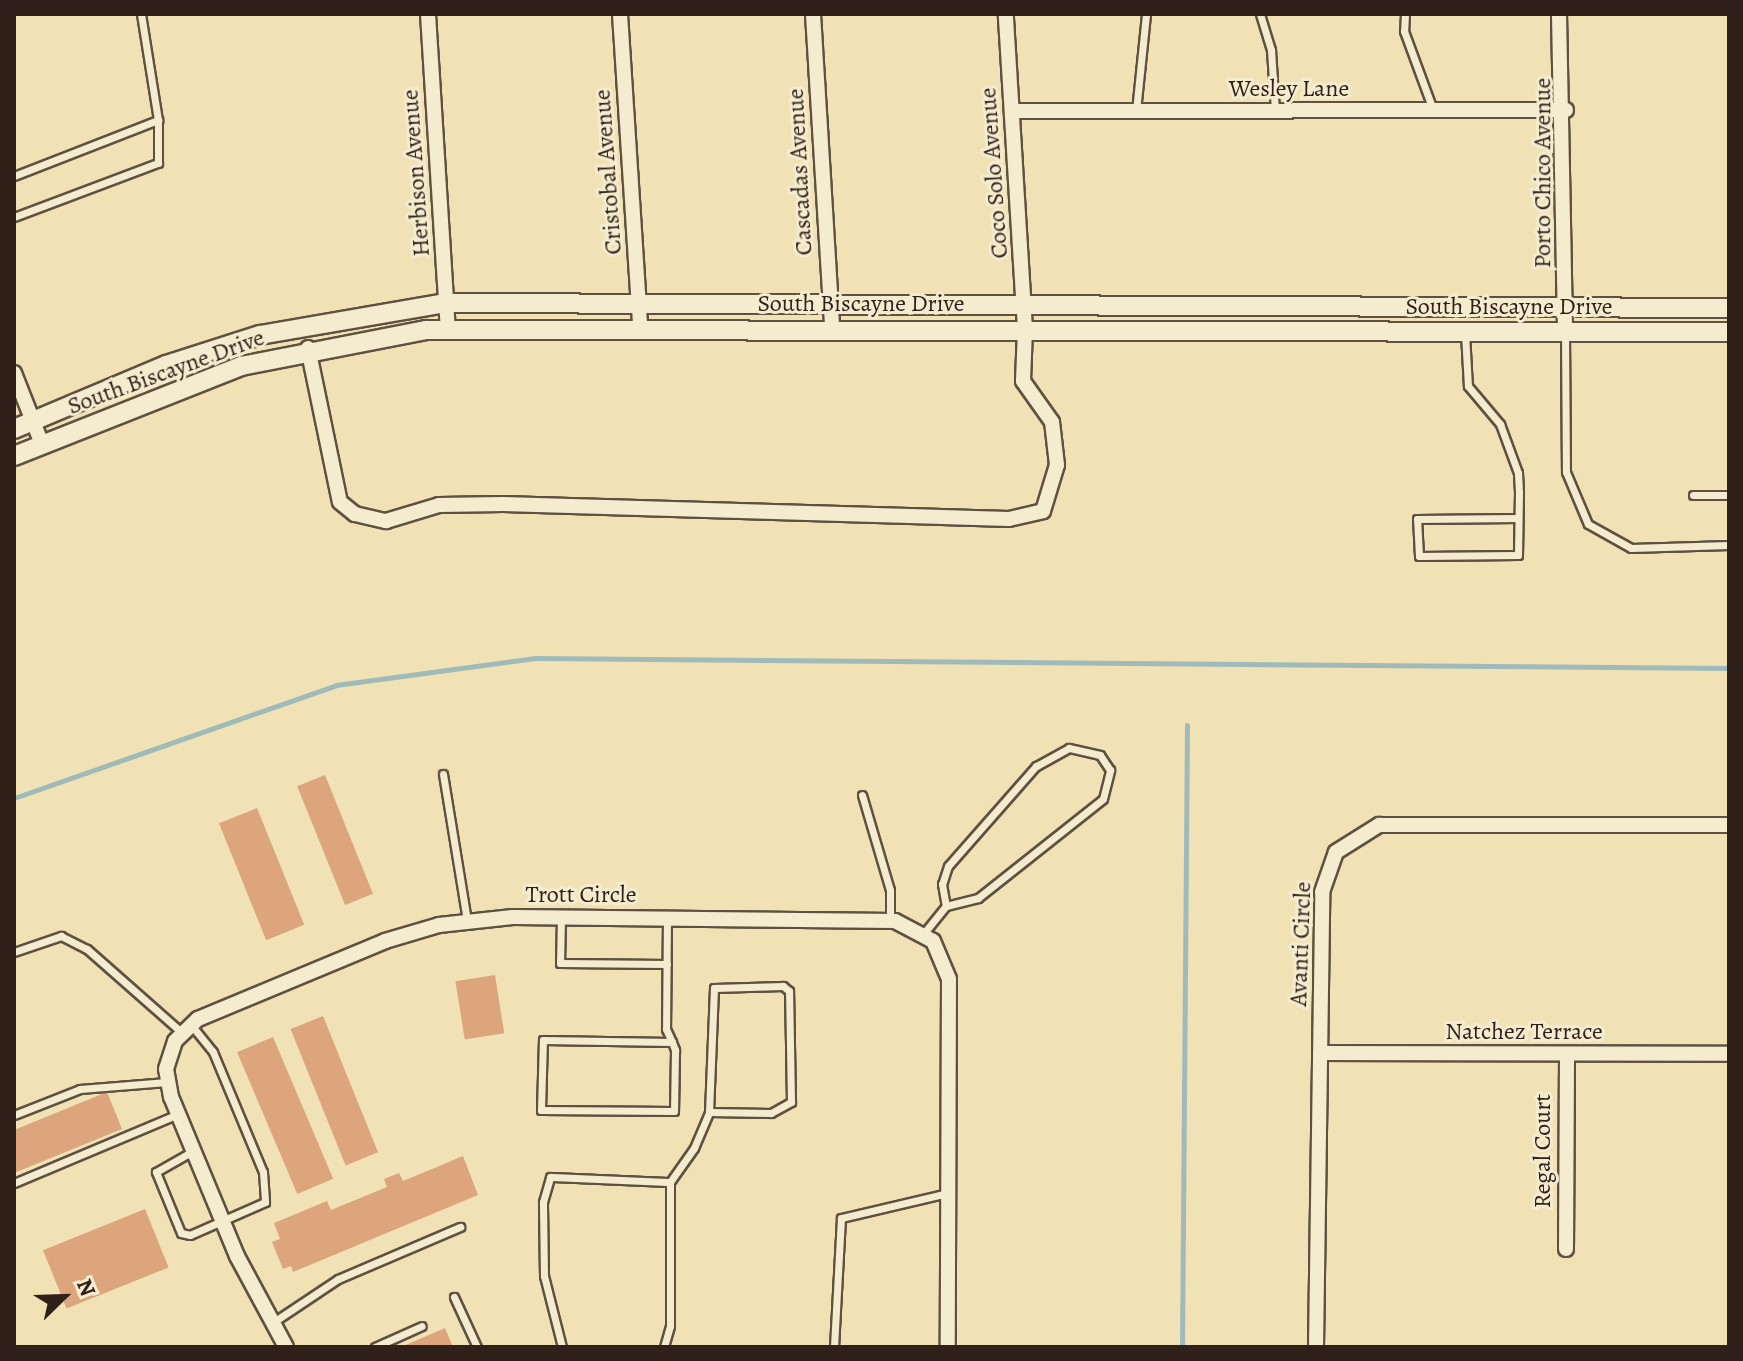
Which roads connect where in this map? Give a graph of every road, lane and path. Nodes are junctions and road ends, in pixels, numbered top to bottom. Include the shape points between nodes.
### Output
1 (141, 14) edge
2 (428, 14) edge
3 (620, 14) edge
4 (813, 14) edge
5 (1006, 14) edge
6 (1146, 14) edge
7 (1260, 14) edge
8 (1405, 14) edge
9 (1559, 14) edge
10 (1433, 110) junction
11 (1566, 110) junction
12 (1012, 111) junction
13 (1136, 111) junction
14 (1275, 111) junction
15 (158, 120) junction
16 (14, 176) edge
17 (14, 217) edge
18 (638, 302) junction
19 (446, 303) junction
20 (830, 303) junction
21 (1024, 304) junction
22 (1566, 306) junction
23 (1729, 308) edge
24 (640, 327) junction
25 (832, 328) junction
26 (448, 329) junction
27 (1025, 329) junction
28 (1465, 331) junction
29 (1565, 331) junction
30 (1729, 332) edge
31 (308, 348) junction
32 (14, 373) edge
33 (33, 421) junction
34 (14, 429) edge
35 (42, 444) junction
36 (14, 456) edge
37 (1693, 495) dead end
38 (1729, 495) edge
39 (1518, 518) junction
40 (1729, 545) edge
41 (443, 774) dead end
42 (862, 795) dead end
43 (1729, 825) edge
44 (946, 906) junction
45 (561, 917) junction
46 (667, 918) junction
47 (467, 921) junction
48 (890, 921) junction
49 (924, 933) junction
50 (14, 952) edge
51 (667, 964) junction
52 (186, 1028) junction
53 (672, 1042) junction
54 (1320, 1053) junction
55 (1567, 1054) junction
56 (1729, 1054) edge
57 (167, 1082) junction
58 (709, 1112) junction
59 (178, 1114) junction
60 (14, 1115) edge
61 (193, 1151) junction
62 (670, 1182) junction
63 (14, 1183) edge
64 (948, 1193) junction
65 (222, 1221) junction
66 (460, 1227) dead end
67 (1566, 1249) dead end
68 (454, 1297) dead end
69 (272, 1323) junction
70 (422, 1326) dead end
71 (286, 1347) edge
72 (375, 1347) edge
73 (477, 1347) edge
74 (562, 1347) edge
75 (664, 1347) edge
76 (834, 1347) edge
77 (948, 1347) edge
78 (1316, 1347) edge

1 - 15 lane
2 - 19 street, Herbison Avenue
3 - 18 street, Cristobal Avenue
4 - 20 street, Cascadas Avenue
5 - 12 street, Coco Solo Avenue
6 - 13 lane
7 - 14 lane via 1271,50
8 - 10 lane via 1404,31
9 - 11 street, Porto Chico Avenue
10 - 11 street, Wesley Lane
10 - 14 street, Wesley Lane
11 - 22 street, Porto Chico Avenue
12 - 13 street, Wesley Lane
12 - 21 street, Coco Solo Avenue
13 - 14 street, Wesley Lane
15 - 16 lane
15 - 17 lane via 158,163
18 - 19 street, South Biscayne Drive
18 - 20 street, South Biscayne Drive
18 - 24 street, Cristobal Avenue
19 - 26 street, Herbison Avenue
19 - 33 street, South Biscayne Drive via 260,335 166,365
20 - 21 street, South Biscayne Drive
20 - 25 street, Cascadas Avenue
21 - 22 street, South Biscayne Drive
21 - 27 street, Coco Solo Avenue
22 - 23 street, South Biscayne Drive
22 - 29 street, Porto Chico Avenue
24 - 25 street, South Biscayne Drive
24 - 26 street, South Biscayne Drive
25 - 27 street, South Biscayne Drive
26 - 31 street, South Biscayne Drive
27 - 28 street, South Biscayne Drive
27 - 31 street, Coco Solo Avenue via 1023,381 1052,422 1057,465 1043,511 1009,519 704,505 439,505 386,521 355,514 340,502
28 - 29 street, South Biscayne Drive
28 - 39 lane via 1468,386 1500,424 1510,446
29 - 30 street, South Biscayne Drive
29 - 40 lane via 1566,472 1577,510 1603,536 1631,548
31 - 35 street, South Biscayne Drive via 209,376
32 - 33 street
33 - 34 street, South Biscayne Drive
33 - 35 street
35 - 36 street, South Biscayne Drive
37 - 38 lane
39 - 39 lane via 1518,555 1419,556 1417,519
41 - 47 lane
42 - 48 lane via 890,890
43 - 54 street, Avanti Circle via 1405,824 1361,831 1336,852 1324,877
44 - 44 lane via 978,898 1103,799 1110,770 1100,755 1069,748 1036,766 948,866 942,884
44 - 49 lane
45 - 46 street, Trott Circle
45 - 47 street, Trott Circle
45 - 51 lane via 560,963
46 - 48 street, Trott Circle
46 - 51 lane
47 - 52 street, Trott Circle via 385,941
48 - 49 street, Trott Circle
49 - 64 street via 941,952 949,979
50 - 52 lane via 61,936
51 - 53 lane
52 - 57 street via 168,1057
52 - 65 lane via 213,1052 266,1193 265,1202
53 - 53 lane via 674,1111 541,1110 543,1040
54 - 55 street, Natchez Terrace
54 - 78 street, Avanti Circle
55 - 56 street, Natchez Terrace
55 - 67 street, Regal Court
57 - 59 street
57 - 60 lane via 80,1089
58 - 58 lane via 771,1113 791,1102 789,991 783,986 714,988
58 - 62 lane via 694,1148
59 - 61 street
59 - 63 lane
61 - 65 street
61 - 65 lane via 156,1172 171,1209 181,1233 190,1235
62 - 74 lane via 545,1180 544,1276
62 - 75 lane via 670,1326
64 - 76 lane via 841,1218
64 - 77 street
65 - 69 street
66 - 69 lane via 338,1279
68 - 73 lane
69 - 71 street
70 - 72 lane

